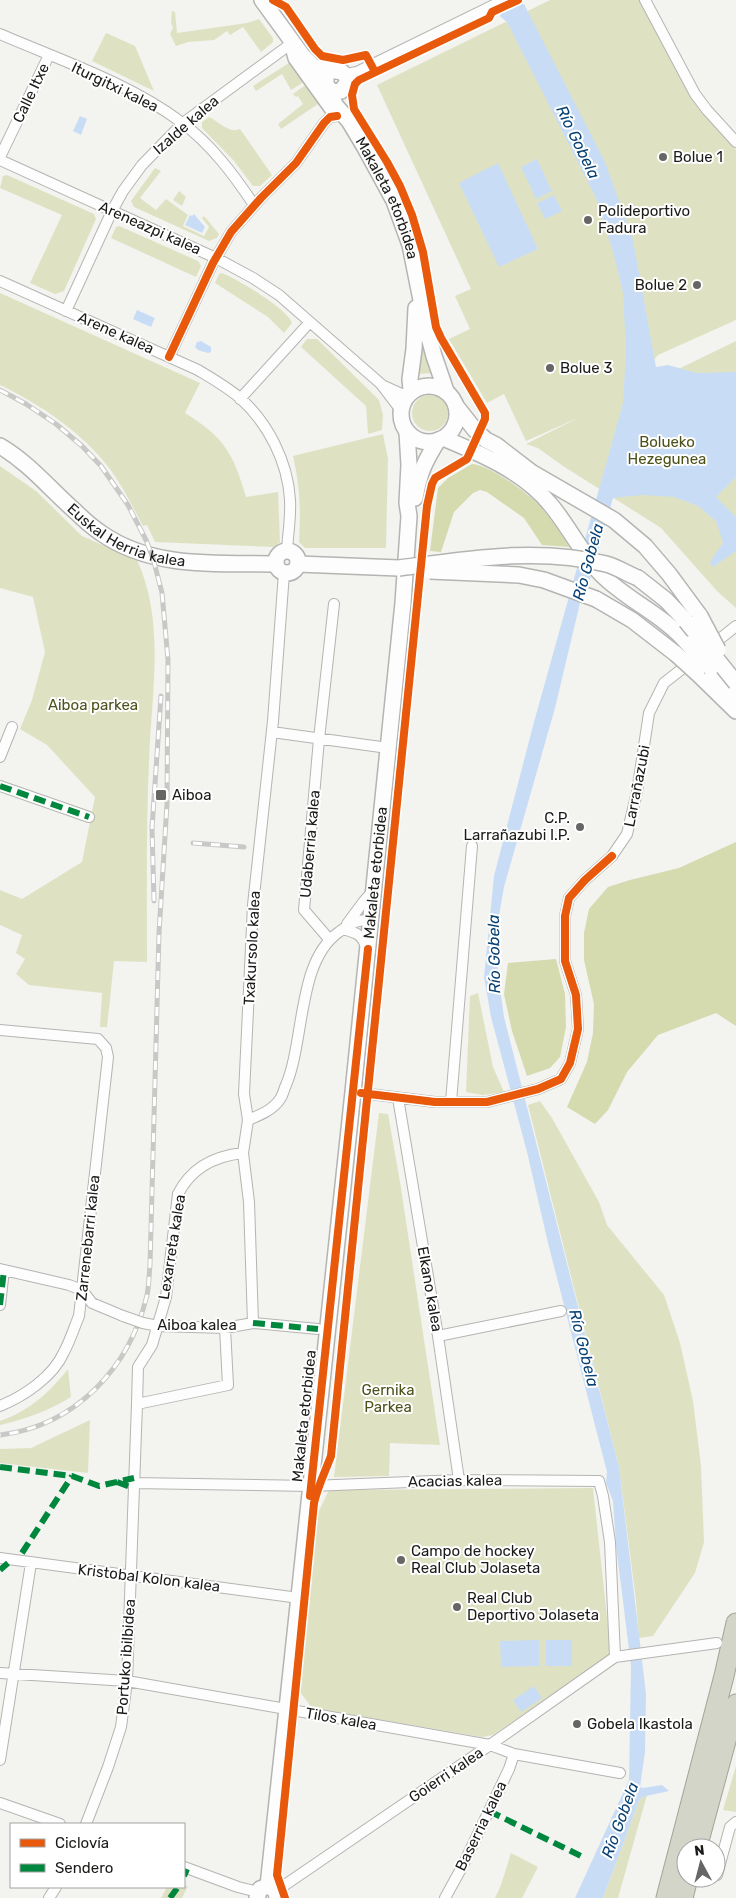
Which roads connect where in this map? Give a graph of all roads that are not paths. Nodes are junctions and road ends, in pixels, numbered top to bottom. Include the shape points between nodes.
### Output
1 (262, 0) edge
2 (504, 0) edge
3 (645, 0) edge
4 (0, 34) edge
5 (292, 43) junction
6 (49, 55) junction
7 (336, 81) junction
8 (346, 121) junction
9 (183, 123) junction
10 (736, 142) edge
11 (0, 159) edge
12 (254, 205) junction
13 (112, 211) junction
14 (216, 258) junction
15 (417, 280) junction
16 (0, 281) edge
17 (66, 311) junction
18 (310, 322) junction
19 (169, 357) junction
20 (383, 386) junction
21 (446, 391) junction
22 (240, 398) junction
23 (406, 398) junction
24 (456, 406) junction
25 (407, 432) junction
26 (441, 439) junction
27 (496, 445) junction
28 (0, 446) edge
29 (409, 516) junction
30 (287, 550) junction
31 (298, 564) junction
32 (280, 568) junction
33 (399, 568) junction
34 (334, 604) dead end
35 (693, 619) junction
36 (736, 626) edge
37 (736, 682) edge
38 (736, 703) edge
39 (736, 711) edge
40 (12, 727) dead end
41 (272, 732) junction
42 (319, 739) junction
43 (388, 748) junction
44 (0, 757) edge
45 (0, 786) edge
46 (89, 817) dead end
47 (472, 846) dead end
48 (373, 891) junction
49 (370, 920) junction
50 (343, 929) junction
51 (329, 940) junction
52 (368, 949) junction
53 (0, 1030) edge
54 (353, 1092) junction
55 (398, 1098) junction
56 (451, 1102) junction
57 (248, 1120) junction
58 (243, 1153) junction
59 (2, 1269) edge
60 (82, 1290) junction
61 (0, 1305) edge
62 (561, 1312) dead end
63 (253, 1323) junction
64 (158, 1326) junction
65 (225, 1328) junction
66 (318, 1330) dead end
67 (438, 1336) junction
68 (138, 1404) junction
69 (0, 1406) edge
70 (459, 1480) junction
71 (133, 1483) junction
72 (311, 1486) junction
73 (0, 1558) edge
74 (30, 1563) junction
75 (132, 1575) junction
76 (298, 1598) junction
77 (736, 1623) edge
78 (717, 1644) dead end
79 (618, 1657) junction
80 (0, 1673) edge
81 (14, 1674) junction
82 (127, 1681) junction
83 (736, 1704) edge
84 (286, 1710) junction
85 (490, 1746) junction
86 (514, 1754) junction
87 (0, 1760) edge
88 (620, 1773) dead end
89 (0, 1803) edge
90 (736, 1822) edge
91 (57, 1823) edge
92 (86, 1823) edge
93 (700, 1838) edge
94 (726, 1842) edge
95 (185, 1867) edge
96 (267, 1893) edge
97 (671, 1895) edge
98 (445, 1898) edge

1 - 5 street
2 - 7 street
3 - 10 street via 695,94
4 - 6 street, Iturgitxi kalea
5 - 7 street via 314,67
5 - 8 street via 296,58
5 - 9 street, Izalde kalea
6 - 9 street, Iturgitxi kalea via 149,100
6 - 11 street, Calle Itxe
7 - 8 street via 333,100
8 - 12 street via 330,117 296,164
8 - 15 street, Makaleta etorbidea via 378,169 394,201 410,245
9 - 12 street, Iturgitxi kalea via 237,179
9 - 13 street, Izalde kalea via 142,165
11 - 13 street, Areneazpi kalea
12 - 14 street via 231,232
13 - 14 street, Areneazpi kalea
13 - 17 street, Izalde kalea
14 - 18 street, Areneazpi kalea via 253,278
14 - 19 street
15 - 21 street, Makaleta etorbidea via 434,356
15 - 23 street via 416,328
15 - 27 street, Makaleta etorbidea via 426,297 431,327 446,368 476,420
16 - 17 street, Arene kalea
17 - 19 street, Arene kalea
18 - 20 street, Areneazpi kalea
18 - 22 street
19 - 22 street, Arene kalea via 198,370
20 - 23 street, Areneazpi kalea
20 - 23 street, Areneazpi kalea
21 - 23 street via 425,385
21 - 24 street
22 - 30 street, Arene kalea via 273,440 285,473 290,499
23 - 25 street via 402,425
24 - 26 street via 455,424
24 - 27 street via 475,430
25 - 26 street via 425,442
25 - 29 street, Makaleta etorbidea
26 - 29 street, Makaleta etorbidea via 425,461
26 - 38 street, bridge via 479,453 516,475 549,503 601,574 677,630 712,668
27 - 35 street via 531,472 614,520 669,574
28 - 32 street, Euskal Herria kalea via 18,456 101,533 124,546 170,560
29 - 43 street, Makaleta etorbidea
30 - 31 street via 296,557
30 - 32 street via 278,556
31 - 32 street via 294,570
31 - 33 street
32 - 41 street, Txakursolo kalea
33 - 35 street, bridge via 492,558 561,556 608,565 638,578
33 - 39 street, bridge via 519,575 544,580 596,599 632,620 676,654
34 - 42 street, Udaberria kalea
35 - 37 street, bridge
36 - 56 street, Larrañazubi via 664,682 649,713 627,834 612,856 569,898 564,916 565,961 576,995 578,1029 570,1063 561,1079 500,1100
40 - 44 street
41 - 42 street
41 - 57 street, Txakursolo kalea via 253,905 244,1094
42 - 43 street
42 - 51 street, Udaberria kalea via 304,910
43 - 48 street, Makaleta etorbidea
45 - 46 street
47 - 56 street
48 - 49 street, Makaleta etorbidea
48 - 50 street
49 - 50 street via 356,920
49 - 52 street, Makaleta etorbidea
50 - 51 street
50 - 52 street via 363,938
51 - 57 street via 322,948 307,985 293,1068 280,1099 265,1113
52 - 54 street, Makaleta etorbidea
53 - 60 street, Zarrenebarri kalea via 98,1039 106,1048 108,1057
54 - 55 street
54 - 72 street, Makaleta etorbidea
55 - 56 street
55 - 67 street, Elkano kalea
57 - 58 street, Txakursolo kalea
58 - 63 street, Txakursolo kalea via 249,1202
58 - 64 street, Lexarreta kalea via 209,1162 184,1181 178,1194 166,1297
59 - 60 street, Aiboa kalea
59 - 61 street
60 - 64 street, Aiboa kalea, bridge via 92,1303 143,1324
60 - 69 street, Zarrenebarri kalea via 79,1316 64,1354 42,1381
62 - 67 street
63 - 65 street, Aiboa kalea
63 - 66 street, Aiboa kalea
64 - 65 street, Aiboa kalea
64 - 68 street, Lexarreta kalea via 152,1345 138,1367
65 - 68 street via 228,1385
67 - 70 street, Elkano kalea
68 - 71 street, Lexarreta kalea
70 - 72 street, Acacias kalea
70 - 79 street, Acacias kalea via 599,1481 610,1542
71 - 72 street, Acacias kalea
71 - 75 street, Portuko ibilbidea
72 - 76 street, Makaleta etorbidea
73 - 74 street, Kristobal Kolon kalea
74 - 75 street, Kristobal Kolon kalea
74 - 81 street
75 - 76 street, Kristobal Kolon kalea
75 - 82 street, Portuko ibilbidea
76 - 84 street, Makaleta etorbidea
77 - 97 highway
78 - 79 street
79 - 85 street, Goierri kalea
80 - 81 street, Tilos kalea
81 - 82 street, Tilos kalea
81 - 87 street
82 - 84 street, Tilos kalea
82 - 92 street, Portuko ibilbidea via 121,1727
83 - 93 highway
84 - 85 street, Tilos kalea
84 - 96 street, Makaleta etorbidea
85 - 86 street, Tilos kalea
85 - 96 street, Goierri kalea
86 - 88 street, Tilos kalea
86 - 98 street, Baserria kalea
89 - 91 street
90 - 94 street via 730,1827
95 - 96 street via 238,1887

